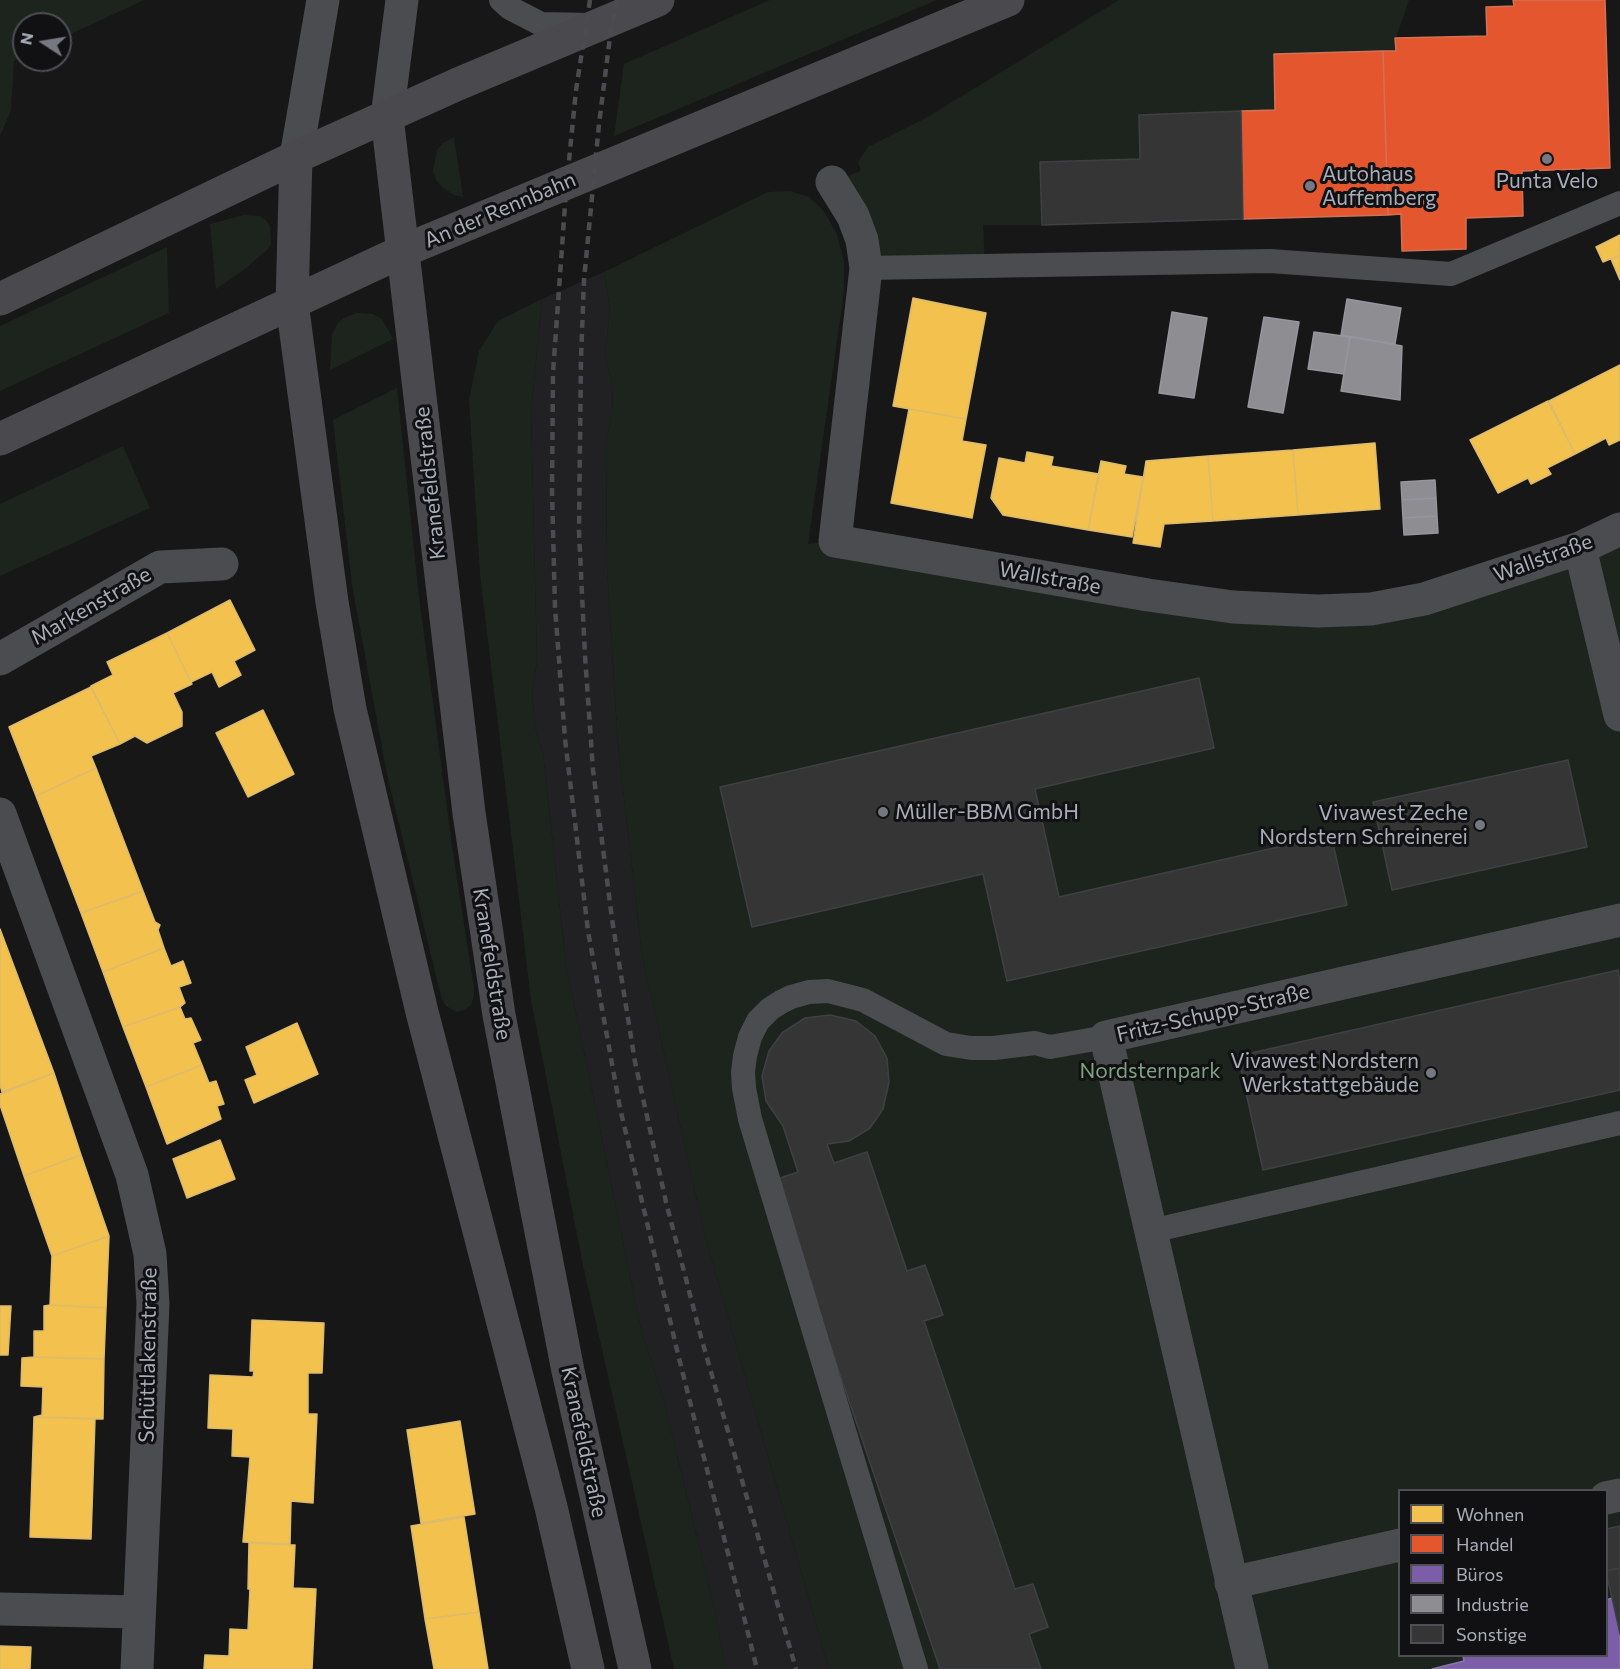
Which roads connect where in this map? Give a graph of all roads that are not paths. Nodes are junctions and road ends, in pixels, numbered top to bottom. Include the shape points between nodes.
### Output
1 (322, 0) edge
2 (402, 0) edge
3 (501, 0) edge
4 (658, 0) edge
5 (1008, 0) edge
6 (596, 25) junction
7 (387, 117) junction
8 (296, 157) junction
9 (832, 182) dead end
10 (1620, 203) edge
11 (403, 251) junction
12 (866, 268) junction
13 (0, 299) edge
14 (292, 303) junction
15 (0, 438) edge
16 (1620, 529) edge
17 (1580, 548) junction
18 (222, 564) dead end
19 (0, 659) edge
20 (1620, 715) edge
21 (0, 814) edge
22 (1620, 920) edge
23 (1106, 1037) junction
24 (1620, 1124) edge
25 (1151, 1232) junction
26 (1398, 1545) edge
27 (1232, 1583) junction
28 (0, 1609) edge
29 (139, 1612) junction
30 (137, 1669) edge
31 (588, 1669) edge
32 (634, 1669) edge
33 (916, 1669) edge
34 (1252, 1669) edge

1 - 8 street
2 - 7 street
3 - 6 lane via 541,24
4 - 6 street
5 - 11 street, An der Rennbahn
6 - 7 street
7 - 8 street
7 - 11 street, Kranefeldstraße
8 - 13 street
8 - 14 street
9 - 12 street, Wallstraße via 853,216
10 - 12 lane via 1451,274 1270,261
11 - 14 street, An der Rennbahn
11 - 32 street, Kranefeldstraße via 469,813 499,1015 568,1371
12 - 17 street, Wallstraße via 836,541 1148,595 1233,607 1318,611 1371,609 1424,599
14 - 15 street, An der Rennbahn
14 - 31 street via 350,709 419,1001 551,1507
16 - 17 street, Wallstraße
17 - 20 street
18 - 19 street, Markenstraße via 160,567
21 - 29 street, Schüttlakenstraße via 132,1175 150,1254 153,1304
22 - 23 street, Fritz-Schupp-Straße
23 - 25 street, Fritz-Schupp-Straße
23 - 33 lane via 1050,1047 1035,1043 994,1048 946,1044 863,1000 828,991 809,992 781,1002 758,1021 750,1037 743,1072 750,1119
24 - 25 lane
25 - 27 street, Fritz-Schupp-Straße
26 - 27 street
27 - 34 street, Fritz-Schupp-Straße
28 - 29 street
29 - 30 street, Schüttlakenstraße

